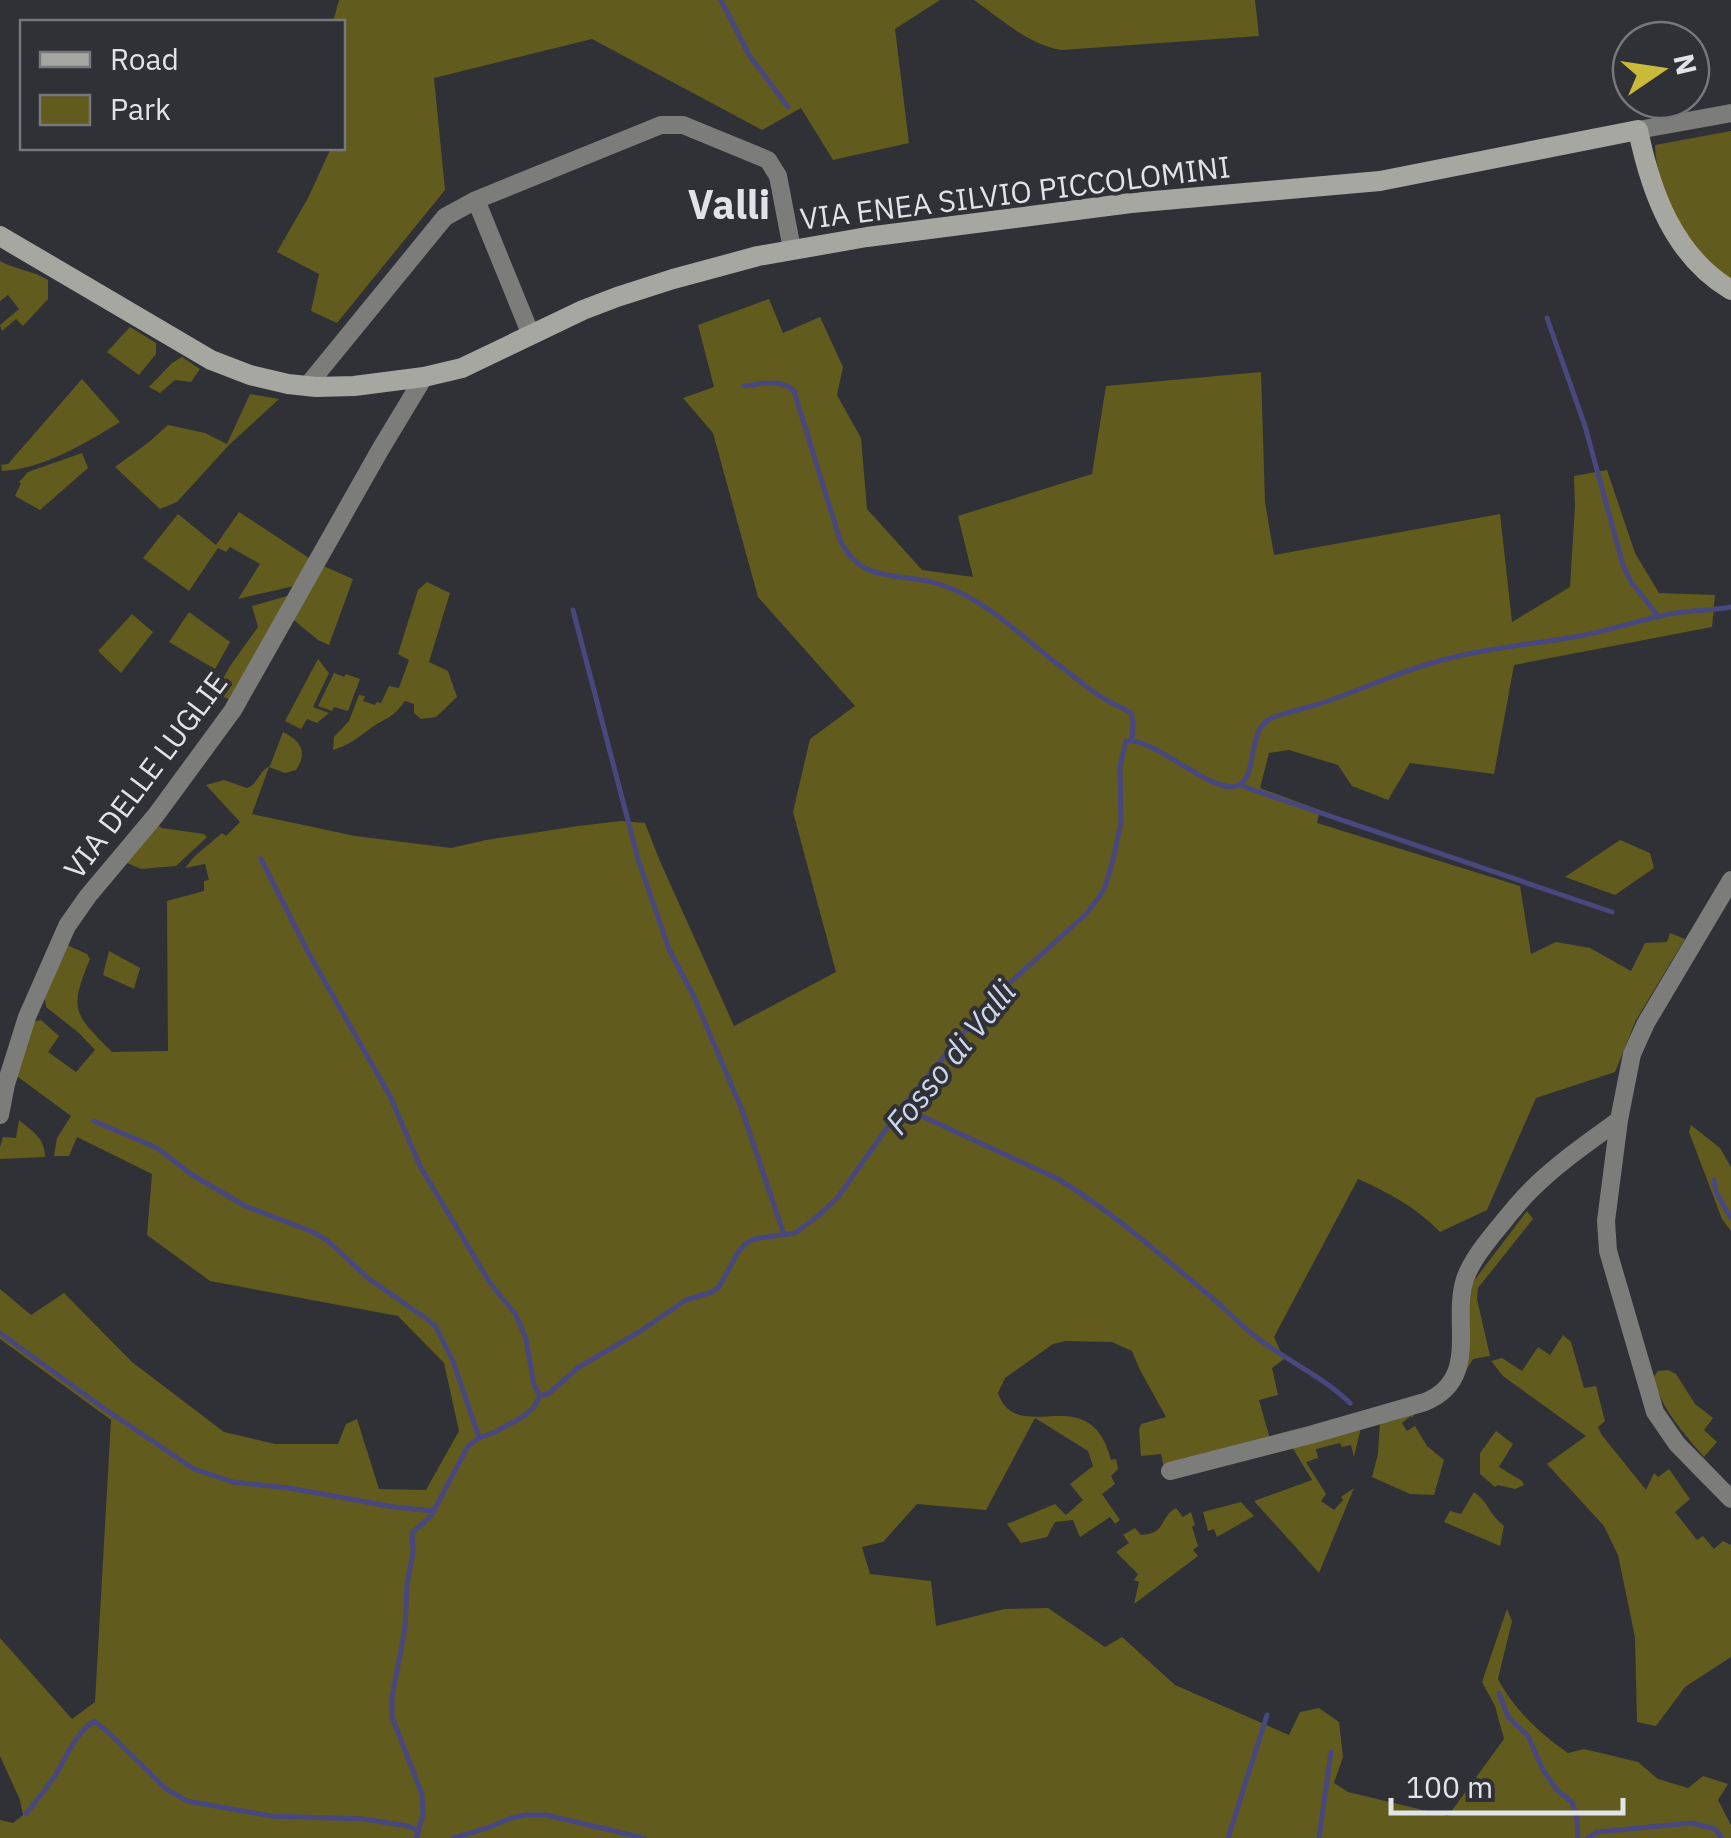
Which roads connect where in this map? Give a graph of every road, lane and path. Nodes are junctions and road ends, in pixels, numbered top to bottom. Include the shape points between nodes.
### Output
1 (1731, 113) edge
2 (1638, 130) junction
3 (476, 200) junction
4 (0, 236) edge
5 (792, 250) junction
6 (1731, 290) edge
7 (531, 335) junction
8 (424, 377) junction
9 (308, 386) junction
10 (1731, 880) edge
11 (0, 1114) edge
12 (1619, 1120) junction
13 (1170, 1471) dead end
14 (1731, 1499) edge

1 - 2 street, VIA ENEA SILVIO PICCOLOMINI
2 - 5 main road, VIA ENEA SILVIO PICCOLOMINI via 1380,181 1131,203
2 - 6 main road via 1654,190 1676,234 1700,268
3 - 5 street via 677,123 772,165
3 - 7 street
3 - 9 street via 438,224
4 - 9 main road, VIA ENEA SILVIO PICCOLOMINI via 210,360
5 - 7 main road, VIA ENEA SILVIO PICCOLOMINI via 640,289
7 - 8 main road, VIA ENEA SILVIO PICCOLOMINI via 477,362
8 - 9 main road, VIA ENEA SILVIO PICCOLOMINI
8 - 11 street, VIA DELLE LUGLIE via 225,722 67,926 24,1028
10 - 12 street via 1637,1042
12 - 13 street via 1536,1185 1474,1261 1463,1287 1459,1358 1442,1392
12 - 14 street via 1607,1238 1640,1368 1664,1428

